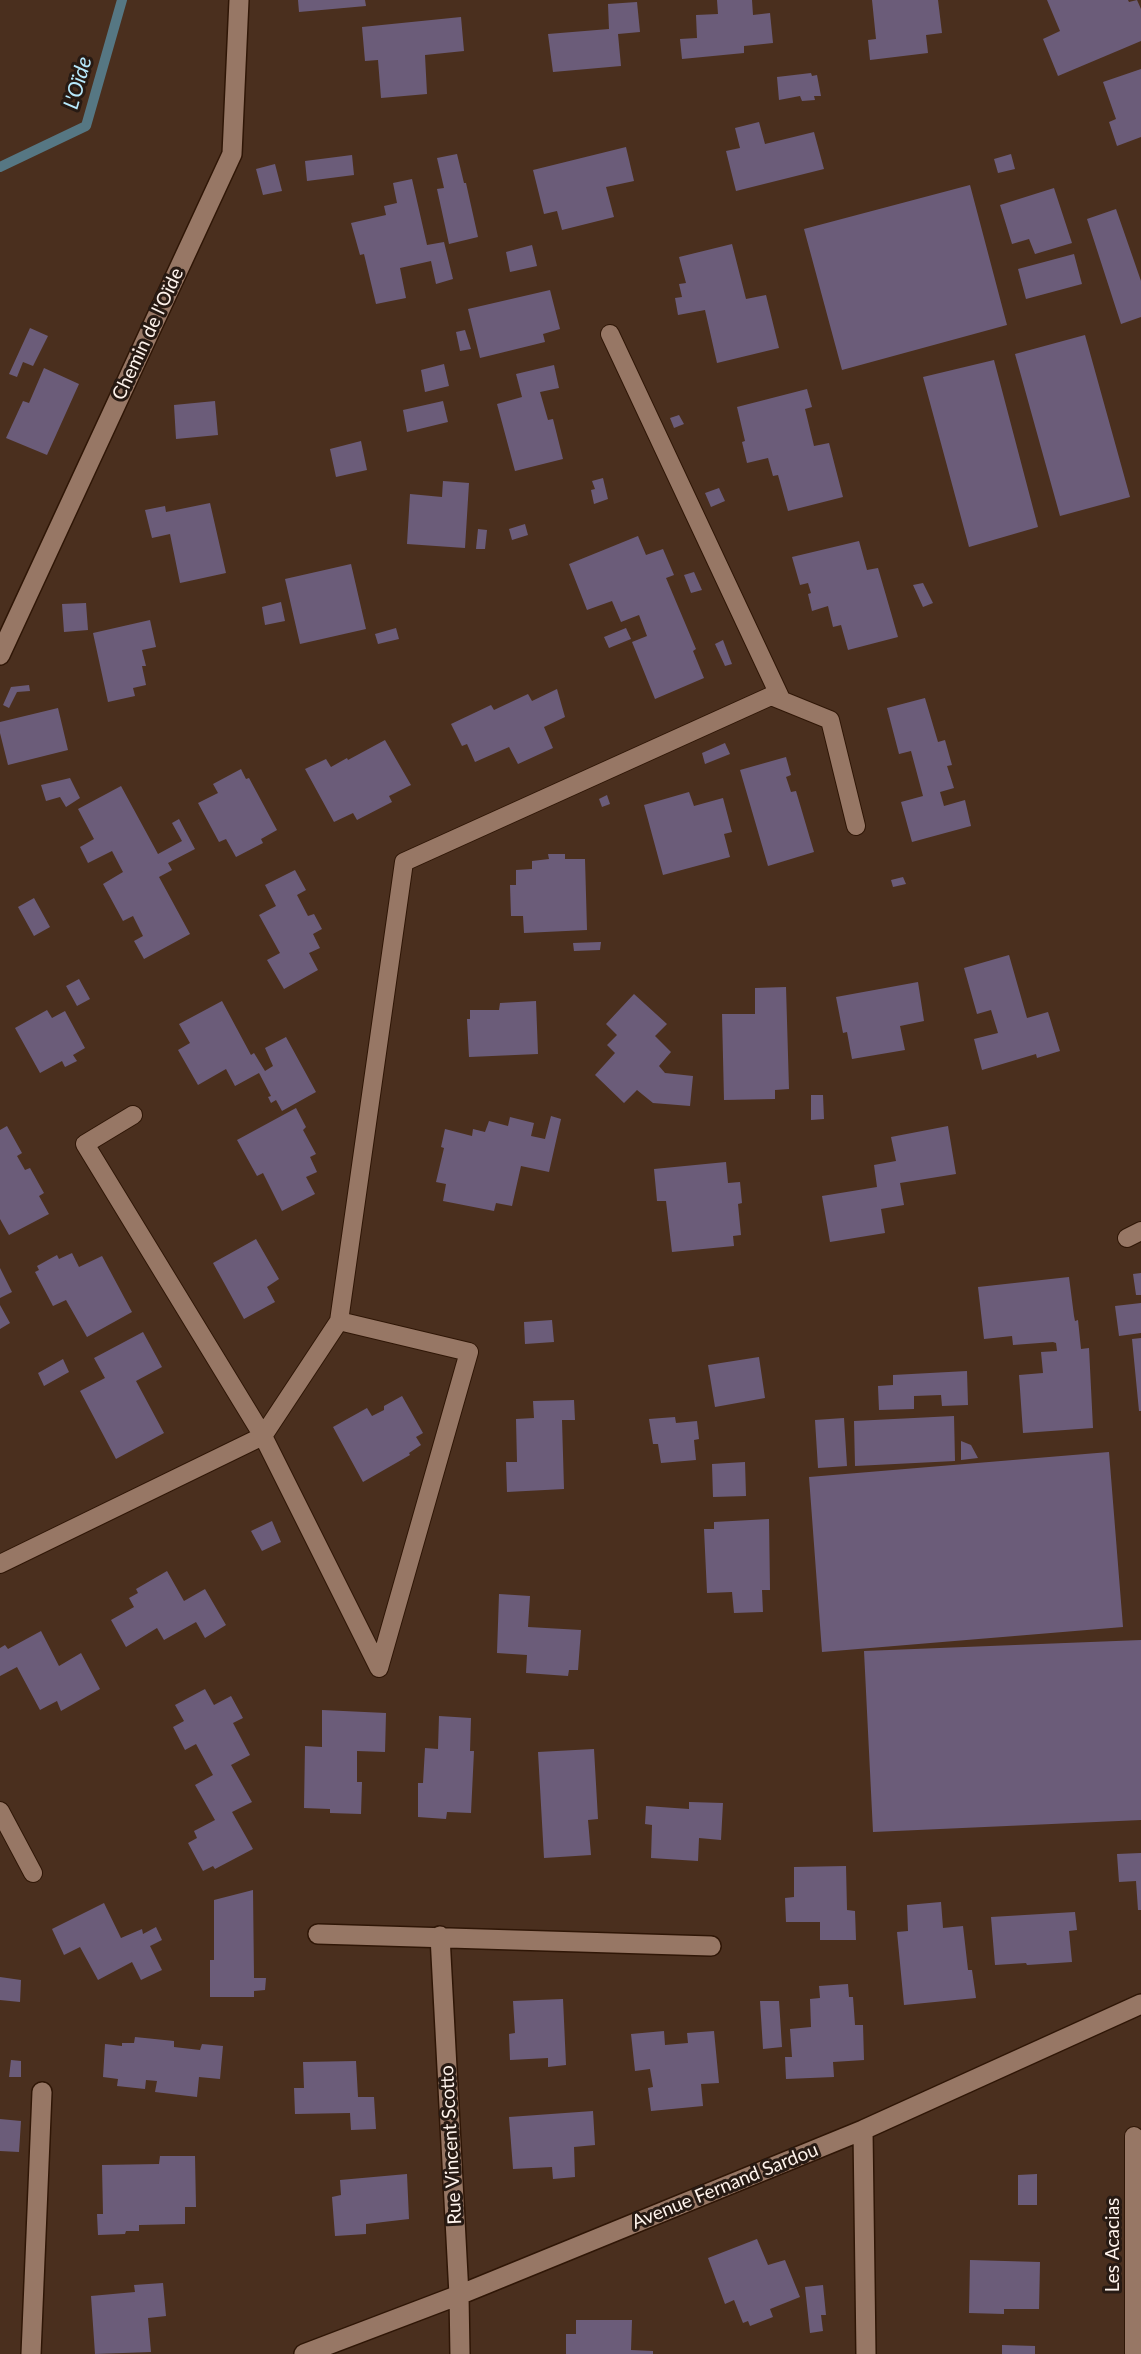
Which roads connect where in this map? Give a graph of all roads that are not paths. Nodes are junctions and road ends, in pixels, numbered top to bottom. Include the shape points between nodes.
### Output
1 (239, 0) edge
2 (610, 334) dead end
3 (0, 654) edge
4 (781, 699) junction
5 (856, 826) dead end
6 (133, 1115) dead end
7 (340, 1321) junction
8 (263, 1436) junction
9 (0, 1564) edge
10 (0, 1811) edge
11 (33, 1873) dead end
12 (318, 1934) dead end
13 (440, 1936) junction
14 (711, 1946) dead end
15 (1141, 2004) edge
16 (42, 2092) dead end
17 (863, 2130) junction
18 (1134, 2136) dead end
19 (459, 2295) junction
20 (31, 2354) edge
21 (304, 2354) edge
22 (460, 2354) edge
23 (866, 2354) edge
24 (1133, 2354) edge

1 - 3 street, Chemin de l'Oïde via 232,155
2 - 4 lane
4 - 5 lane via 830,720
4 - 7 lane via 771,696 404,862
6 - 8 lane via 85,1144
7 - 8 lane
7 - 8 lane via 469,1352 379,1668
8 - 9 lane
10 - 11 lane
12 - 13 street
13 - 14 street
13 - 19 street, Rue Vincent Scotto
15 - 17 street, Avenue Fernand Sardou
16 - 20 street
17 - 19 street, Avenue Fernand Sardou
17 - 23 street
18 - 24 lane, Les Acacias
19 - 21 street, Avenue Fernand Sardou
19 - 22 street, Rue Vincent Scotto

